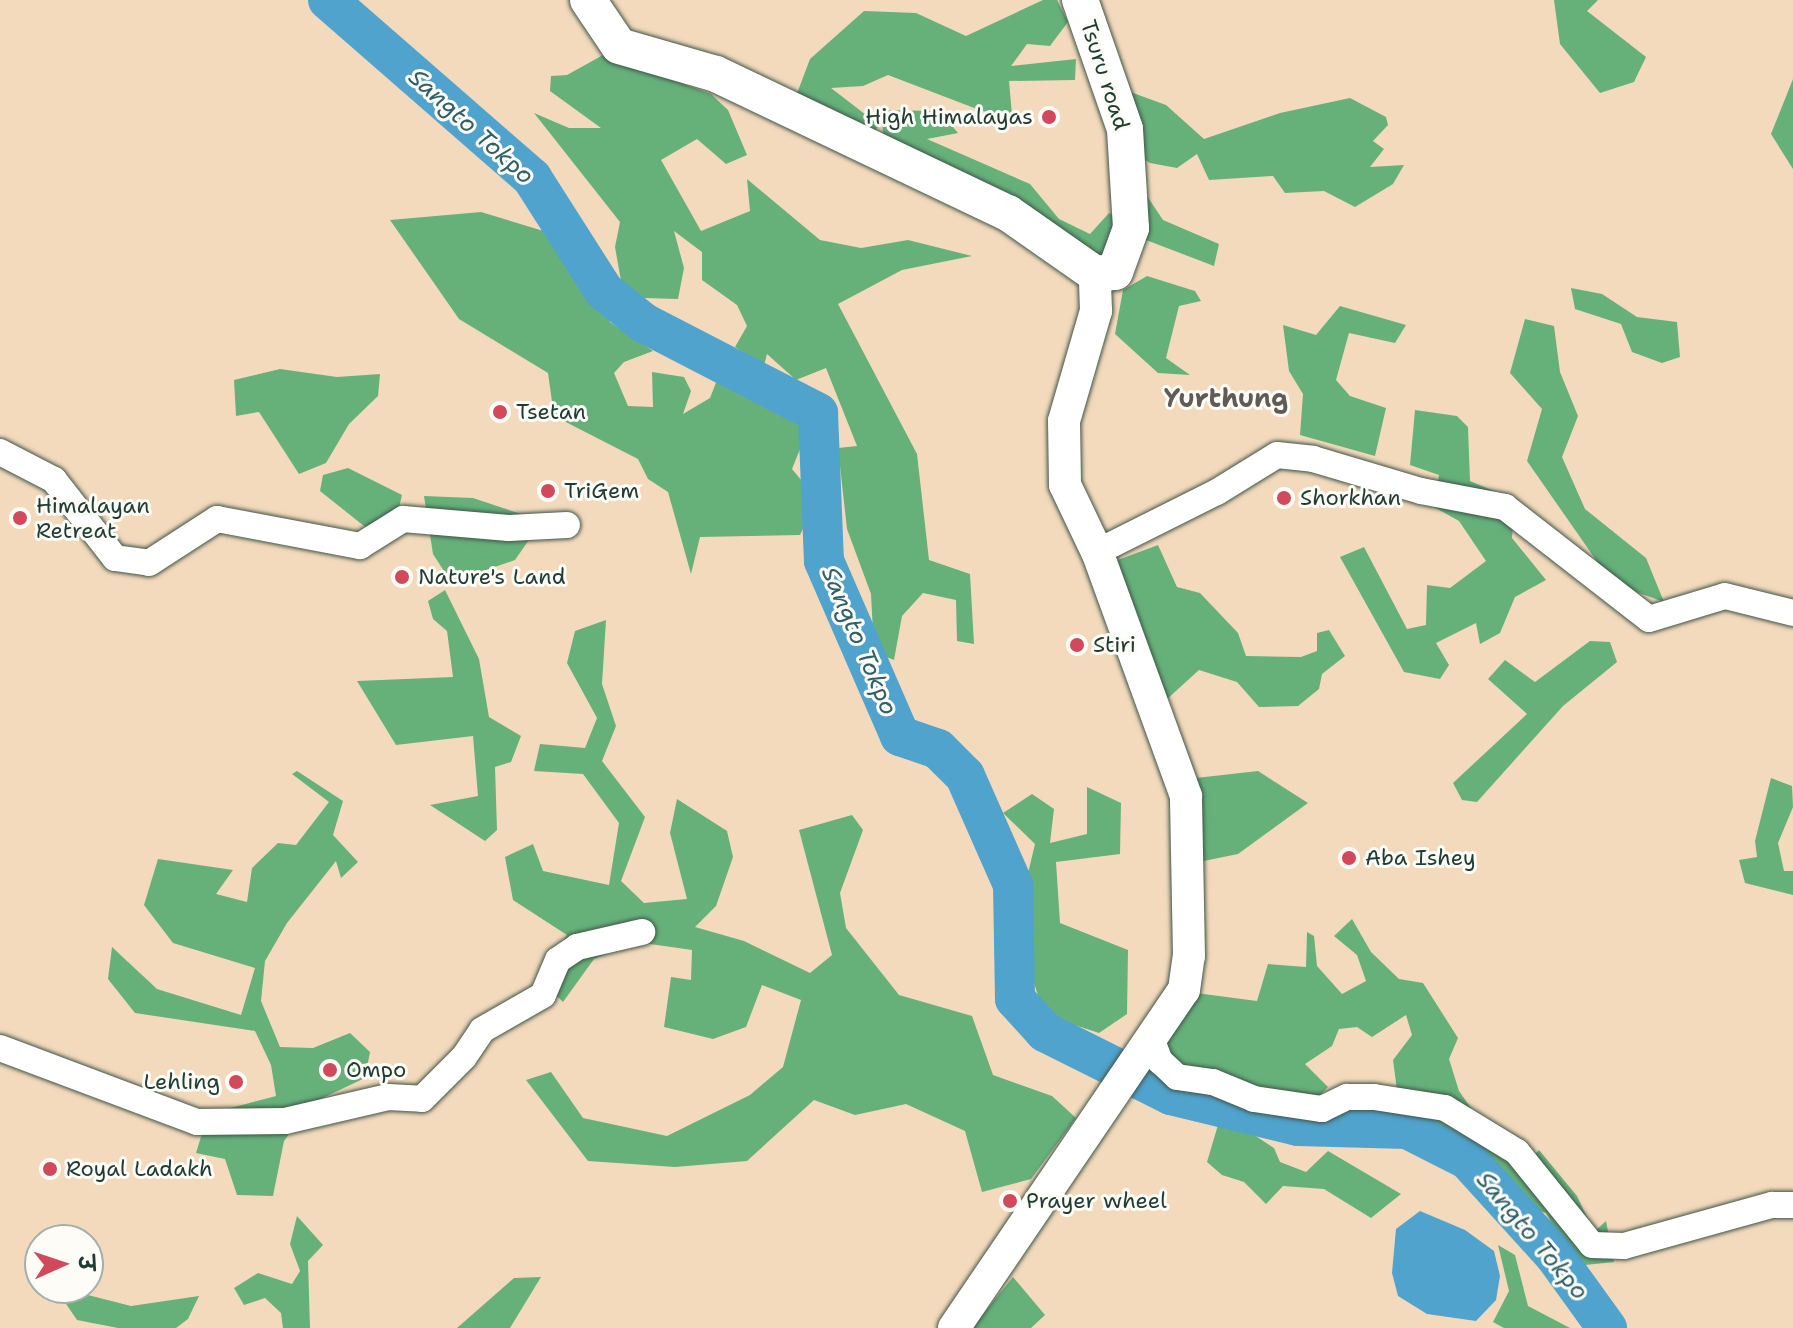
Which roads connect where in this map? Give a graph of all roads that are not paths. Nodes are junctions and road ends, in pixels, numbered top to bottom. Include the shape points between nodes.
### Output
1 (588, 0) edge
2 (1080, 0) edge
3 (1095, 274) junction
4 (0, 452) edge
5 (567, 525) dead end
6 (1097, 552) junction
7 (1793, 613) edge
8 (642, 932) dead end
9 (1146, 1047) junction
10 (0, 1048) edge
11 (1793, 1205) edge
12 (954, 1328) edge

1 - 3 main road via 619,46 716,74 1008,213
2 - 3 main road, Tsuru road via 1125,129 1131,228 1115,272
3 - 6 street via 1096,311 1064,421 1062,463 1065,485
4 - 5 street via 54,480 115,558 149,563 217,519 360,546 403,519 509,528
6 - 7 street via 1217,492 1277,455 1313,459 1421,491 1505,507 1649,619 1725,596
6 - 9 street via 1186,796 1189,956 1184,990
8 - 10 street via 577,947 558,960 543,995 482,1030 464,1057 422,1099 388,1097 285,1121 197,1122
9 - 11 street via 1177,1077 1213,1082 1254,1099 1322,1109 1347,1097 1374,1097 1445,1108 1517,1152 1592,1245 1624,1246 1772,1205
9 - 12 street

